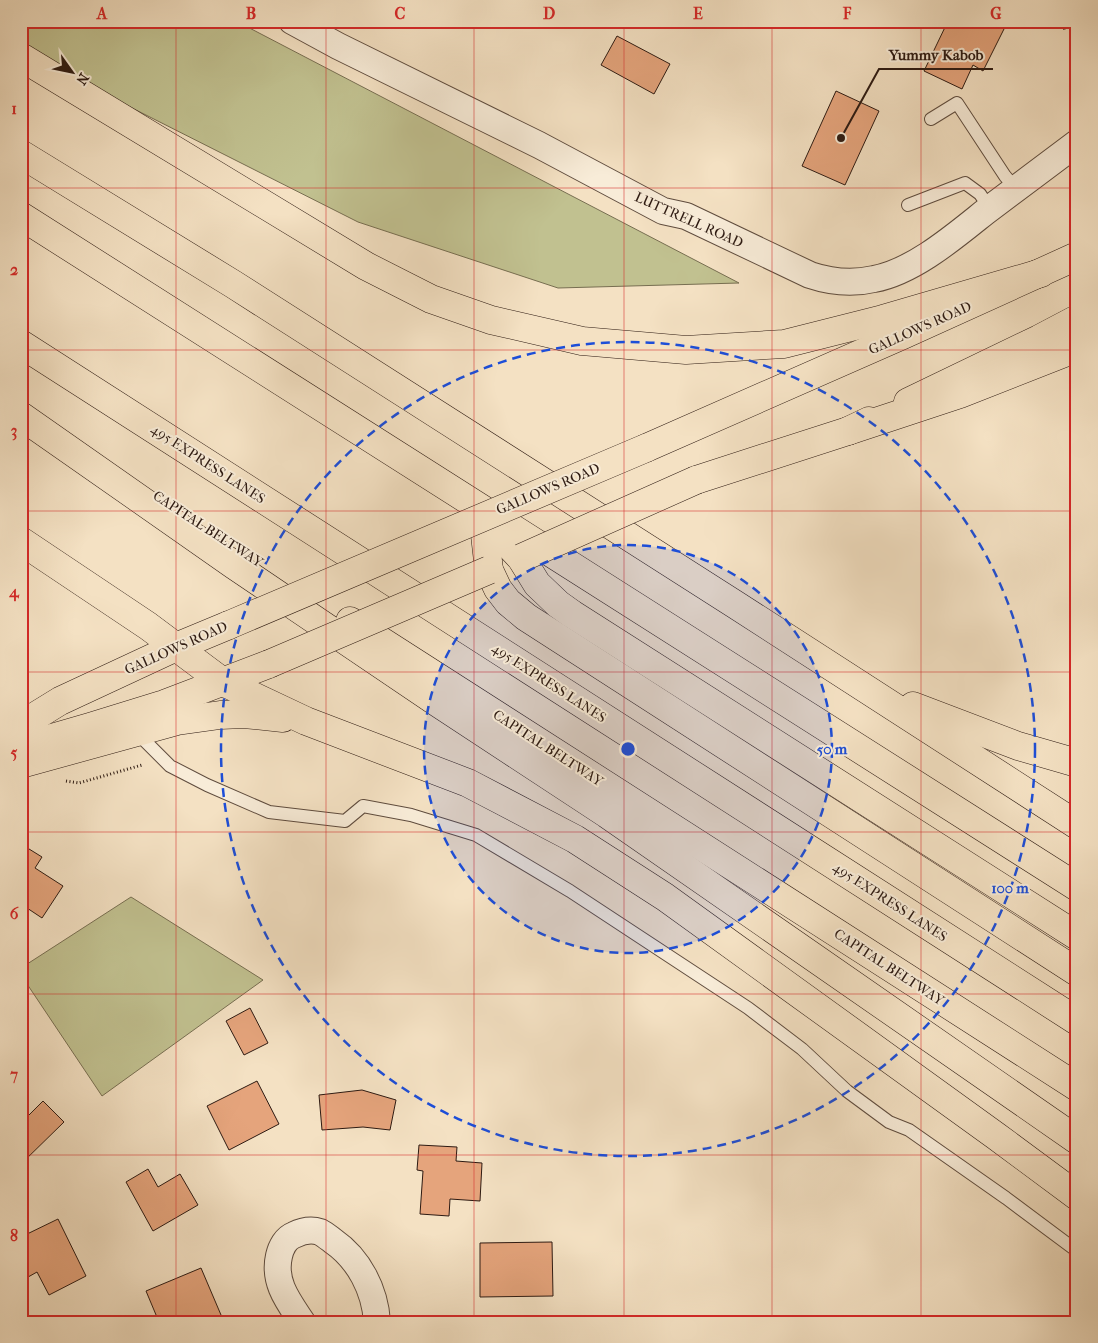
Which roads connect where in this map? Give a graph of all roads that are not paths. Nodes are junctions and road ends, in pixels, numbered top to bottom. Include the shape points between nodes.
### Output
1 (292, 21) edge
2 (21, 57) edge
3 (931, 119) dead end
4 (1077, 143) edge
5 (21, 154) edge
6 (1016, 189) junction
7 (908, 205) dead end
8 (990, 209) junction
9 (21, 216) edge
10 (1077, 256) edge
11 (1042, 273) junction
12 (1077, 318) edge
13 (21, 344) edge
14 (1077, 348) edge
15 (21, 408) edge
16 (21, 416) edge
17 (848, 431) junction
18 (483, 517) junction
19 (21, 541) edge
20 (521, 558) junction
21 (488, 570) junction
22 (176, 647) junction
23 (223, 682) junction
24 (861, 685) junction
25 (306, 721) junction
26 (21, 724) edge
27 (136, 732) junction
28 (21, 747) edge
29 (1077, 763) edge
30 (21, 764) edge
31 (1077, 826) edge
32 (1077, 887) edge
33 (1077, 936) edge
34 (1077, 972) edge
35 (1077, 1021) edge
36 (1077, 1087) edge
37 (1077, 1140) edge
38 (1077, 1196) edge
39 (1077, 1251) edge
40 (302, 1322) edge
41 (377, 1322) edge

1 - 8 street, LUTTRELL ROAD via 663,211 686,216 825,280 875,279 900,270 936,250
2 - 11 main road via 366,266 431,299 491,320 582,341 686,350 784,344
3 - 6 lane via 957,103
4 - 6 street, LUTTRELL ROAD
5 - 24 main road via 242,289
6 - 8 street, LUTTRELL ROAD
7 - 8 lane via 965,183 980,194
9 - 32 main road
10 - 11 main road, GALLOWS ROAD
11 - 18 main road, GALLOWS ROAD, bridge
12 - 17 main road
13 - 35 main road, 495 EXPRESS LANES
14 - 17 main road via 960,394
15 - 36 main road, CAPITAL BELTWAY
16 - 37 main road via 430,698 607,814
17 - 20 main road, bridge via 696,480
18 - 20 main road
18 - 21 main road
18 - 22 main road, GALLOWS ROAD, bridge
19 - 22 main road
20 - 21 main road
20 - 33 main road via 537,584 558,604
21 - 23 main road, bridge
21 - 34 main road via 508,602 526,617
22 - 23 main road
22 - 26 main road, GALLOWS ROAD via 60,701
23 - 25 main road
23 - 28 main road via 164,704
24 - 29 main road via 1018,746
24 - 31 main road
25 - 27 main road via 244,714 220,715 177,721
25 - 38 main road via 468,783 575,839 673,903
27 - 30 main road
27 - 39 lane via 170,766 269,812 345,821 363,806 411,815 476,835 570,891 748,1008 802,1049 847,1091 889,1122 909,1130
40 - 41 street via 278,1280 277,1264 281,1249 290,1237 304,1230 320,1232 340,1246 358,1266 369,1285

